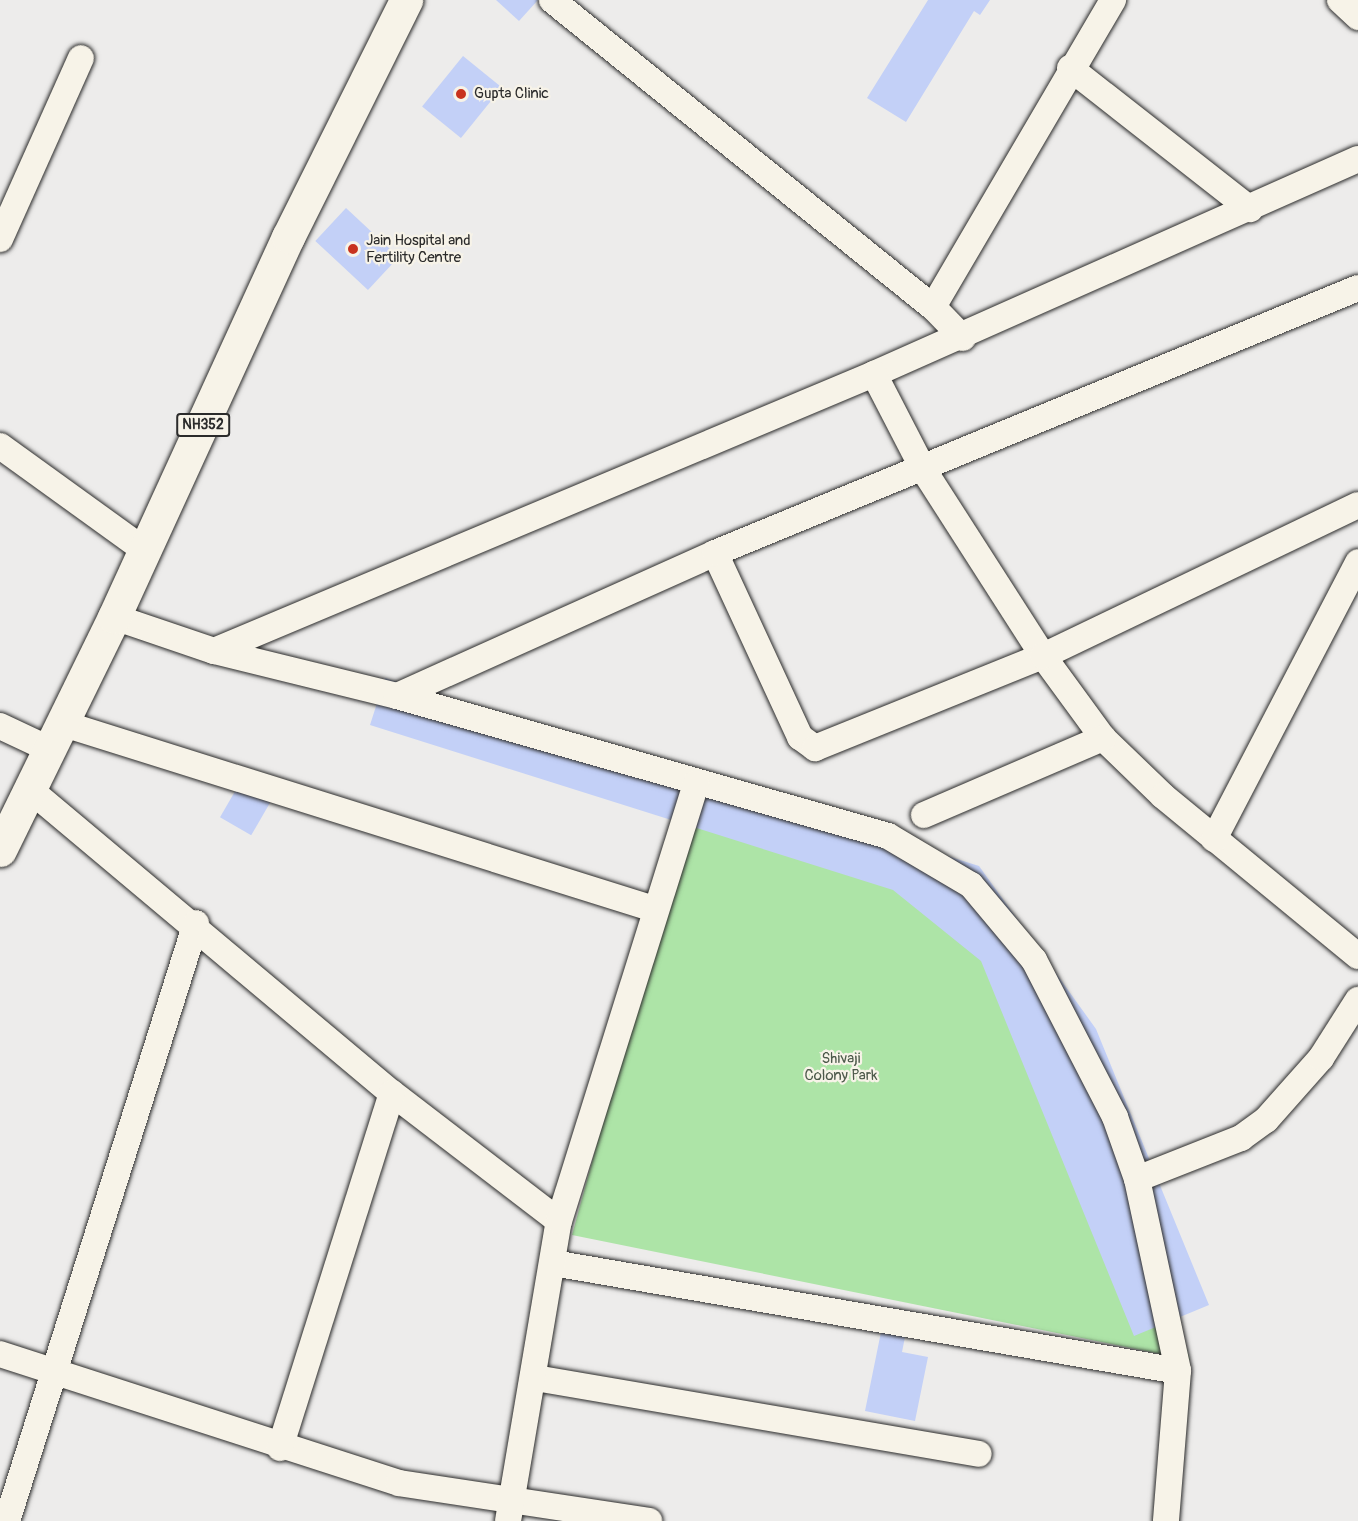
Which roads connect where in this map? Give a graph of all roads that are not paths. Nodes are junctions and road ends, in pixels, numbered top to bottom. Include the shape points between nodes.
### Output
1 (406, 0) edge
2 (552, 0) edge
3 (1113, 0) edge
4 (1340, 0) edge
5 (1358, 17) edge
6 (81, 58) dead end
7 (1070, 68) junction
8 (1358, 159) edge
9 (1250, 209) junction
10 (0, 239) edge
11 (1358, 288) edge
12 (933, 307) junction
13 (963, 338) junction
14 (874, 374) junction
15 (0, 446) edge
16 (923, 469) junction
17 (1358, 505) edge
18 (144, 550) junction
19 (715, 553) junction
20 (1358, 562) edge
21 (114, 618) junction
22 (214, 651) junction
23 (1043, 656) junction
24 (397, 696) junction
25 (0, 726) edge
26 (55, 736) junction
27 (1103, 738) junction
28 (696, 783) junction
29 (28, 788) junction
30 (924, 815) dead end
31 (1214, 839) junction
32 (0, 850) edge
33 (654, 909) junction
34 (196, 923) junction
35 (1358, 956) edge
36 (1358, 1000) edge
37 (392, 1093) junction
38 (1137, 1179) junction
39 (559, 1221) junction
40 (553, 1263) junction
41 (0, 1354) edge
42 (1178, 1371) junction
43 (51, 1373) junction
44 (535, 1378) junction
45 (280, 1448) junction
46 (979, 1454) dead end
47 (510, 1509) edge
48 (7, 1521) edge
49 (649, 1521) edge
50 (1166, 1521) edge

1 - 18 highway, NH352 via 288,237
2 - 12 street
3 - 7 street
4 - 5 street
6 - 10 street
7 - 9 street
7 - 12 street
8 - 9 street
9 - 13 street
11 - 16 street
12 - 13 street
13 - 14 street
14 - 16 street
14 - 22 street
15 - 18 street
16 - 19 street
16 - 23 street
17 - 23 street
18 - 21 highway, NH352
19 - 23 street via 800,737 810,748
19 - 24 street
20 - 31 street
21 - 22 street
21 - 26 highway, NH352
22 - 24 street
23 - 27 street
24 - 28 street
25 - 26 street
26 - 29 highway, NH352
26 - 33 street
27 - 30 street
27 - 31 street
28 - 33 street
28 - 38 street via 888,836 971,885 1034,960 1115,1117
29 - 32 highway, NH352
29 - 34 street
31 - 35 street
33 - 39 street
34 - 37 street
34 - 43 street
36 - 38 street via 1321,1058 1266,1120 1241,1138
37 - 39 street
37 - 45 street
38 - 42 street
39 - 40 street
40 - 42 street
40 - 44 street
41 - 43 street
42 - 50 street
43 - 45 street
43 - 48 street
44 - 46 street
44 - 47 street
45 - 47 street via 399,1483
47 - 49 street

